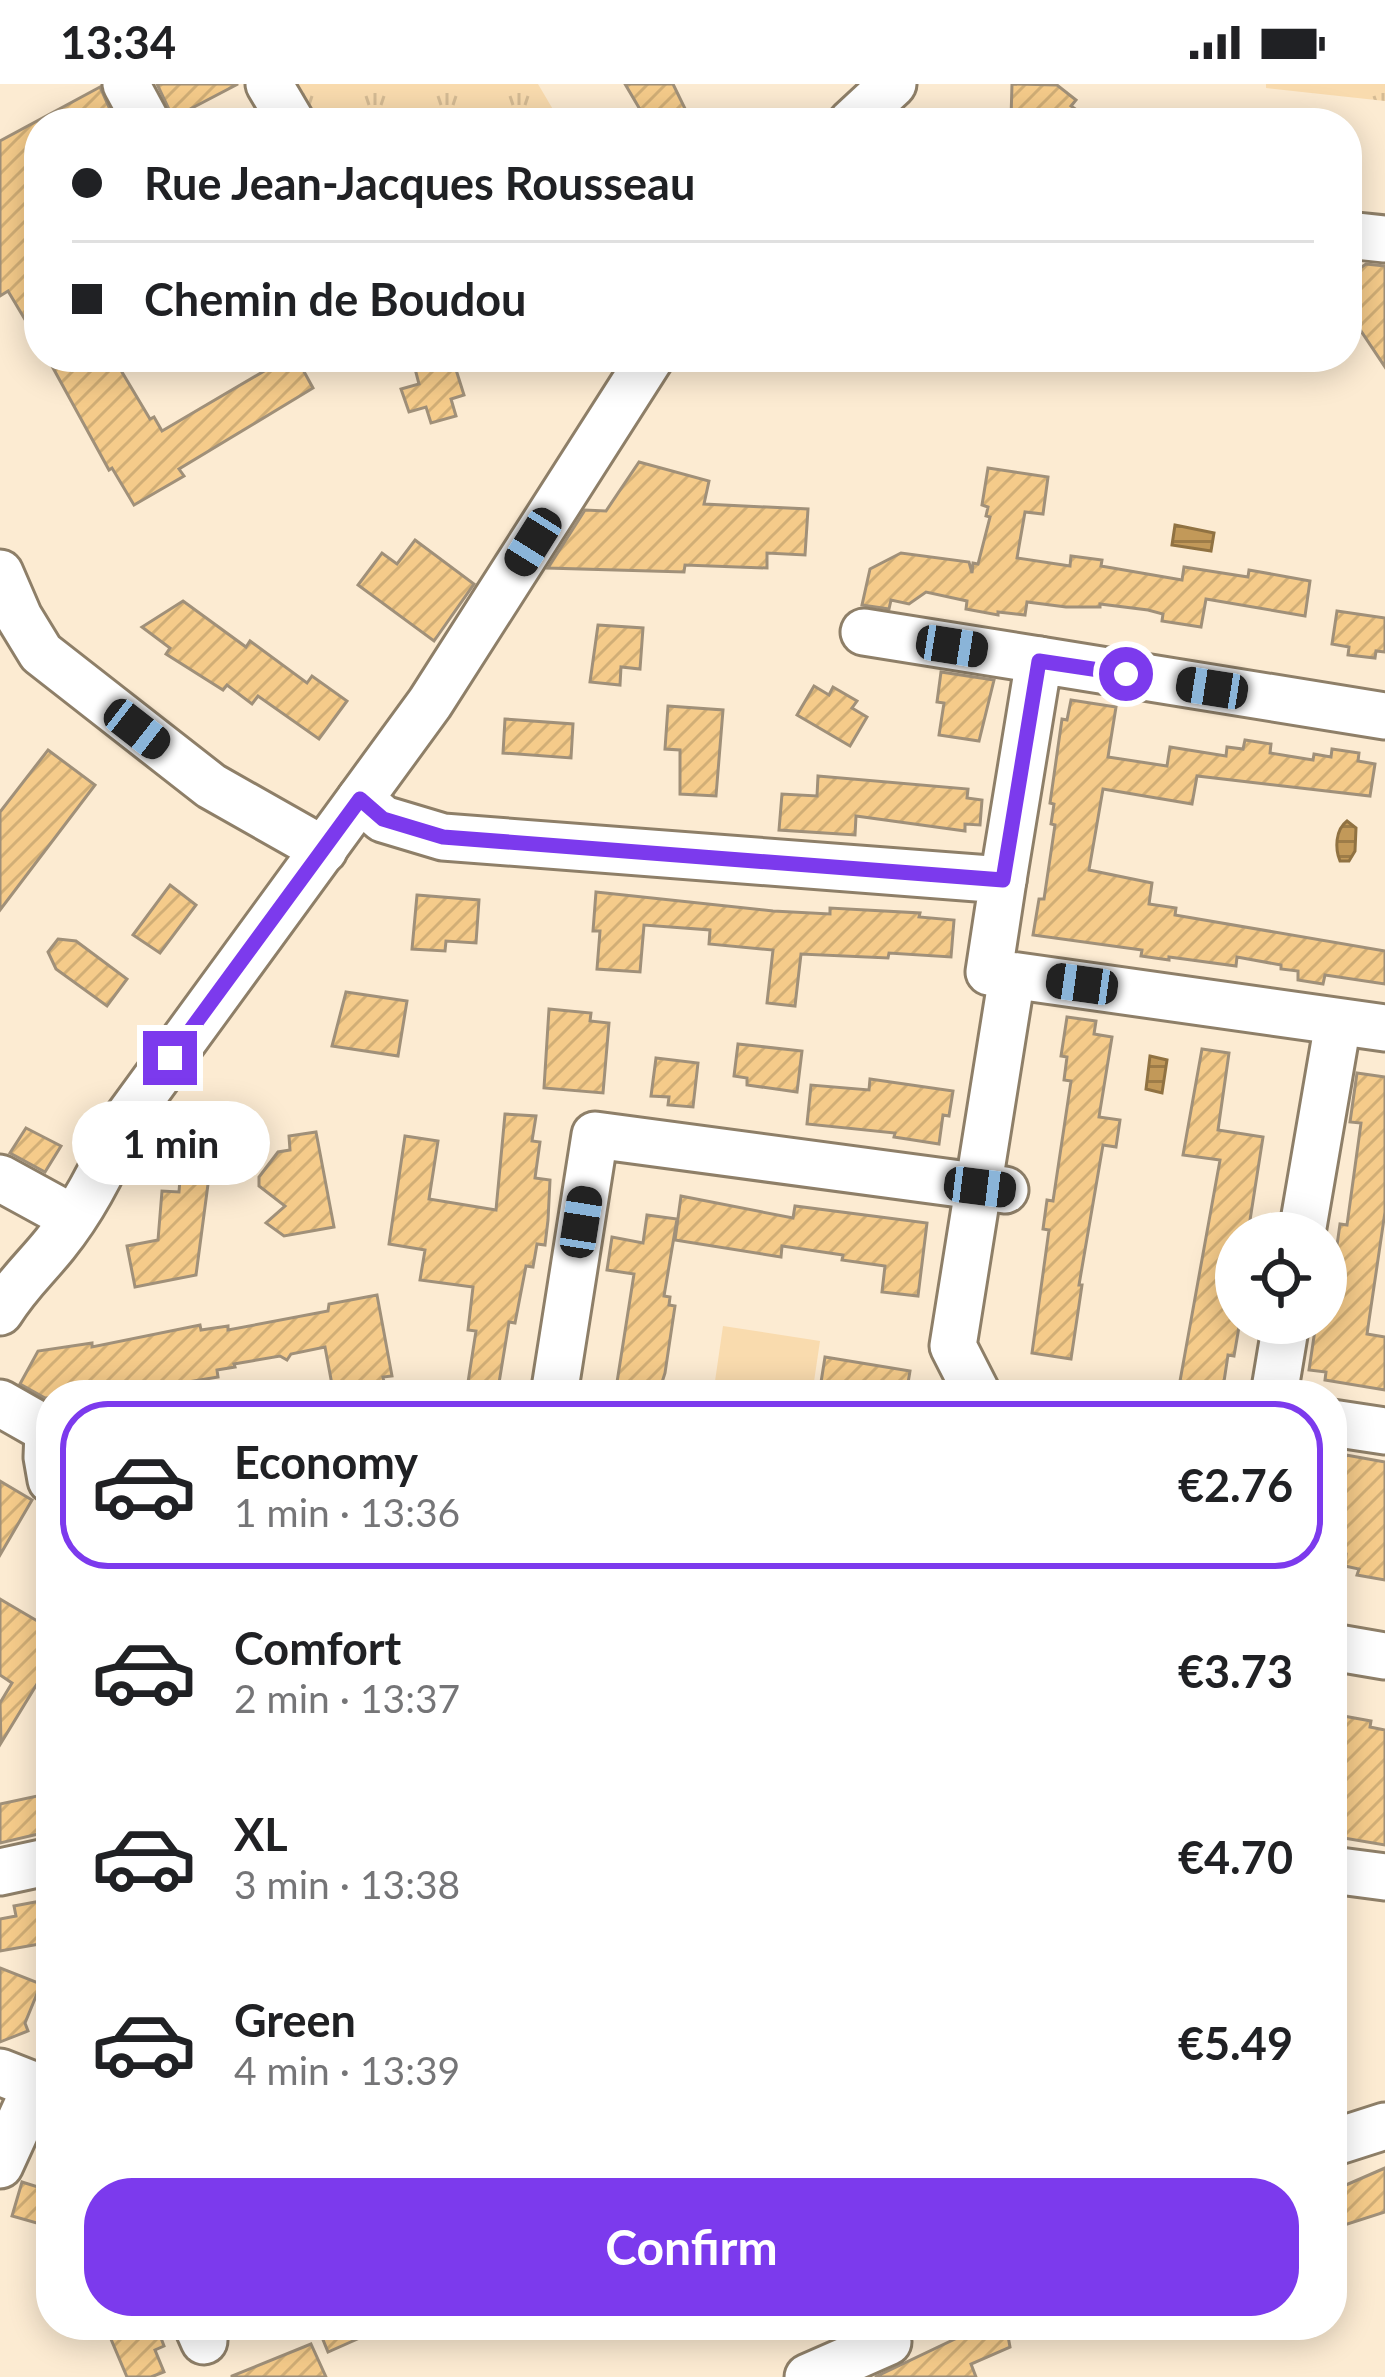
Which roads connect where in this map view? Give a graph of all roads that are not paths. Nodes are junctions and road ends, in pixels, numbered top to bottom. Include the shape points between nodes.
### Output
1 (892, 84) edge
2 (867, 108) edge
3 (642, 372) edge
4 (0, 573) edge
5 (864, 632) dead end
6 (1039, 661) junction
7 (1385, 716) edge
8 (360, 799) junction
9 (324, 850) junction
10 (1003, 880) junction
11 (1026, 977) junction
12 (1339, 1023) junction
13 (1385, 1028) edge
14 (0, 1178) edge
15 (993, 1188) junction
16 (1306, 1212) edge
17 (73, 1218) junction
18 (0, 1312) edge
19 (1282, 1344) edge
20 (556, 1380) edge
21 (970, 1380) edge
22 (997, 1380) edge
23 (1276, 1380) edge
24 (0, 1403) edge
25 (36, 1423) edge
26 (1347, 1425) edge
27 (1385, 1431) edge
28 (1347, 1650) edge
29 (1385, 1656) edge
30 (36, 1864) edge
31 (0, 1872) edge
32 (1347, 1872) edge
33 (1385, 1877) edge
34 (26, 2100) edge
35 (1385, 2126) edge
36 (1347, 2138) edge
37 (0, 2165) edge
38 (888, 2342) dead end
39 (808, 2377) edge

1 - 2 street
3 - 8 street
4 - 9 street via 41,653 211,786
5 - 6 street
6 - 7 street
6 - 10 street
8 - 9 street
8 - 10 street via 383,819 443,837
9 - 17 street via 122,1125
10 - 11 street via 989,972
11 - 12 street
11 - 15 street
12 - 13 street
12 - 16 street
14 - 17 street
15 - 20 street via 595,1135
15 - 21 street via 953,1346
15 - 22 street via 983,1338
17 - 18 street
19 - 23 street
24 - 25 street
26 - 27 street
28 - 29 street
30 - 31 street
32 - 33 street
34 - 37 street
35 - 36 street
38 - 39 street

